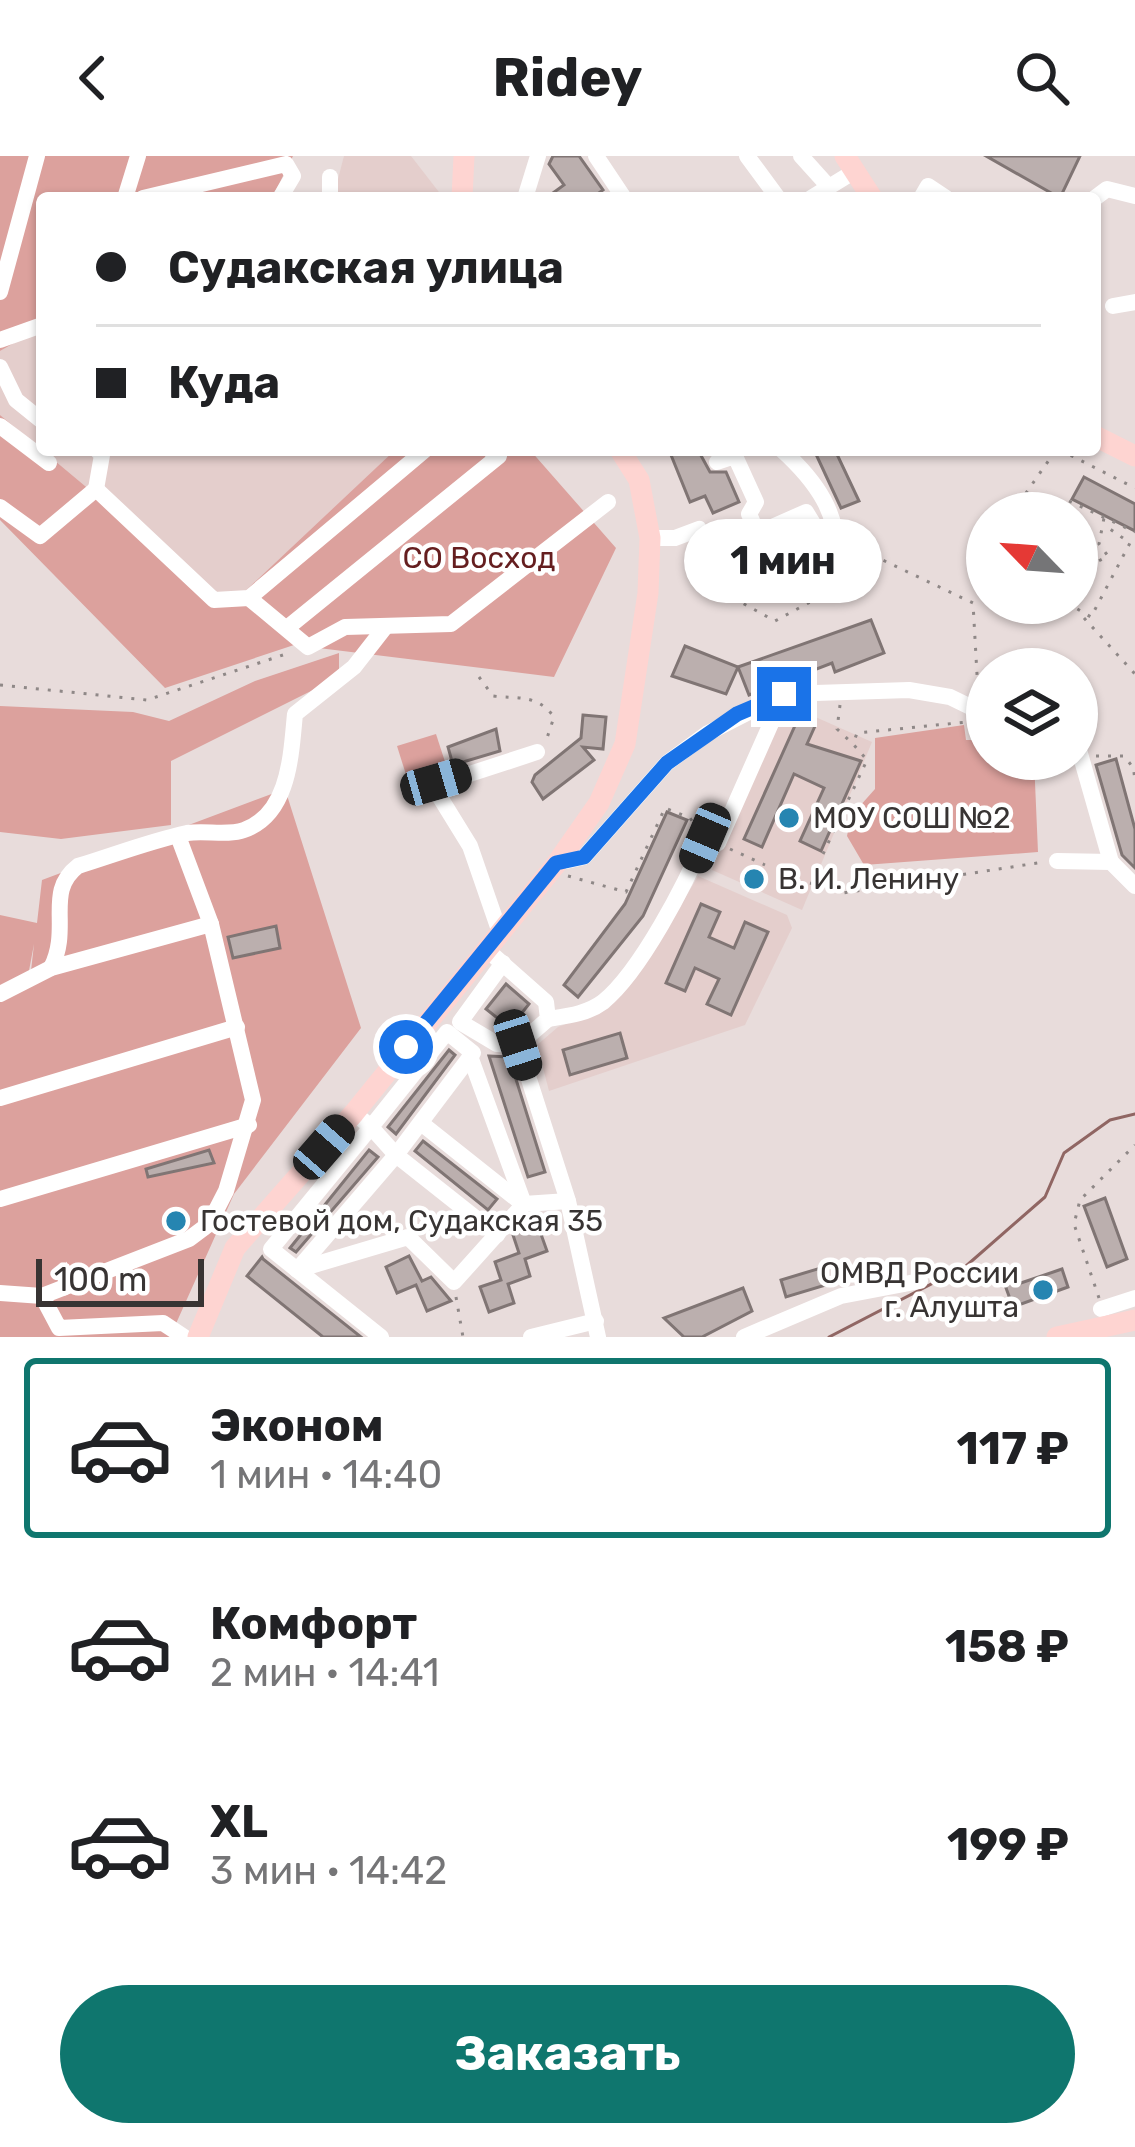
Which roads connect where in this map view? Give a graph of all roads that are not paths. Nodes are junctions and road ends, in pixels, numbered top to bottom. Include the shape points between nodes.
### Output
1 (37, 156) edge
2 (138, 156) edge
3 (464, 156) edge
4 (538, 156) edge
5 (596, 156) edge
6 (747, 156) edge
7 (801, 156) edge
8 (850, 164) edge
9 (330, 176) dead end
10 (830, 187) junction
11 (127, 192) edge
12 (168, 192) edge
13 (284, 192) edge
14 (330, 192) edge
15 (463, 192) edge
16 (527, 192) edge
17 (620, 192) edge
18 (774, 192) edge
19 (821, 192) edge
20 (868, 192) edge
21 (1101, 194) edge
22 (1135, 196) edge
23 (0, 292) edge
24 (1135, 302) edge
25 (1113, 306) dead end
26 (36, 328) edge
27 (0, 340) edge
28 (0, 367) edge
29 (36, 416) edge
30 (0, 426) edge
31 (1101, 439) edge
32 (36, 453) edge
33 (40, 456) edge
34 (102, 456) edge
35 (418, 456) edge
36 (499, 456) edge
37 (624, 456) edge
38 (788, 456) edge
39 (1135, 456) edge
40 (717, 462) dead end
41 (49, 463) dead end
42 (97, 489) junction
43 (608, 502) dead end
44 (0, 507) edge
45 (761, 532) junction
46 (835, 532) junction
47 (650, 538) junction
48 (767, 555) junction
49 (249, 598) junction
50 (386, 626) junction
51 (287, 628) junction
52 (784, 694) junction
53 (966, 711) edge
54 (536, 752) road end
55 (1089, 780) edge
56 (178, 836) junction
57 (1057, 861) road end
58 (1112, 862) junction
59 (553, 868) junction
60 (1135, 886) edge
61 (212, 924) junction
62 (500, 929) junction
63 (494, 955) junction
64 (51, 968) junction
65 (0, 994) edge
66 (548, 1019) junction
67 (236, 1027) junction
68 (518, 1045) junction
69 (471, 1060) junction
70 (0, 1099) edge
71 (363, 1120) junction
72 (421, 1123) junction
73 (249, 1125) junction
74 (395, 1155) junction
75 (0, 1199) edge
76 (568, 1201) junction
77 (524, 1204) junction
78 (496, 1235) junction
79 (297, 1270) junction
80 (920, 1281) dead end
81 (0, 1293) edge
82 (42, 1296) junction
83 (1135, 1298) edge
84 (1135, 1320) edge
85 (1106, 1325) edge
86 (597, 1329) edge
87 (184, 1337) edge
88 (198, 1337) edge
89 (381, 1337) edge
90 (531, 1337) edge
91 (743, 1337) edge
92 (1057, 1337) edge

1 - 23 street
2 - 11 street
3 - 15 main road
4 - 16 street
5 - 17 street
6 - 18 street
7 - 10 street
8 - 10 street
8 - 20 main road
9 - 14 street
10 - 19 street
12 - 13 street via 286,164 293,176
21 - 22 street
24 - 25 street
26 - 27 street
28 - 29 street via 16,400
30 - 32 street
31 - 39 main road
33 - 41 street
34 - 42 street
35 - 49 street
36 - 51 street
37 - 47 main road via 639,479
38 - 46 street via 819,489
40 - 45 street via 735,456 744,469 756,502 749,514
42 - 44 street via 40,536
42 - 49 street via 214,600
43 - 50 street via 451,625
45 - 46 street via 806,512 817,530
45 - 48 street
46 - 48 street via 835,560 792,581 780,578
47 - 48 street via 699,529 727,566
47 - 59 main road via 625,744 599,803
49 - 51 street
50 - 51 street via 345,627 308,646
50 - 56 street via 354,667 295,714 286,780 255,824
52 - 53 street via 921,692
52 - 59 street via 737,714 667,763 584,857
52 - 66 street via 652,938 604,1001
54 - 62 street via 433,786 470,846
55 - 58 street
56 - 61 street
56 - 64 street via 63,877 64,935
57 - 58 street
58 - 60 street
59 - 62 main road
61 - 64 street
61 - 67 street
62 - 63 main road
63 - 66 street via 546,1002
63 - 68 street via 460,1022 497,1044
63 - 71 main road
64 - 65 street
66 - 68 street
67 - 70 street
67 - 73 street via 250,1069
68 - 76 street
69 - 71 street via 473,1053 447,1031
69 - 72 street
69 - 77 street
71 - 74 street
71 - 79 street via 271,1249
71 - 88 main road via 235,1248
72 - 74 street
72 - 77 street
73 - 75 street
73 - 82 street via 209,1224
74 - 78 street
74 - 79 street
76 - 77 street
76 - 86 street
77 - 78 street
78 - 79 street via 454,1282 408,1237
79 - 89 street
80 - 91 street via 842,1296
81 - 82 street
82 - 87 street via 59,1328 163,1323
83 - 85 street
84 - 85 main road
85 - 92 main road
86 - 90 street

